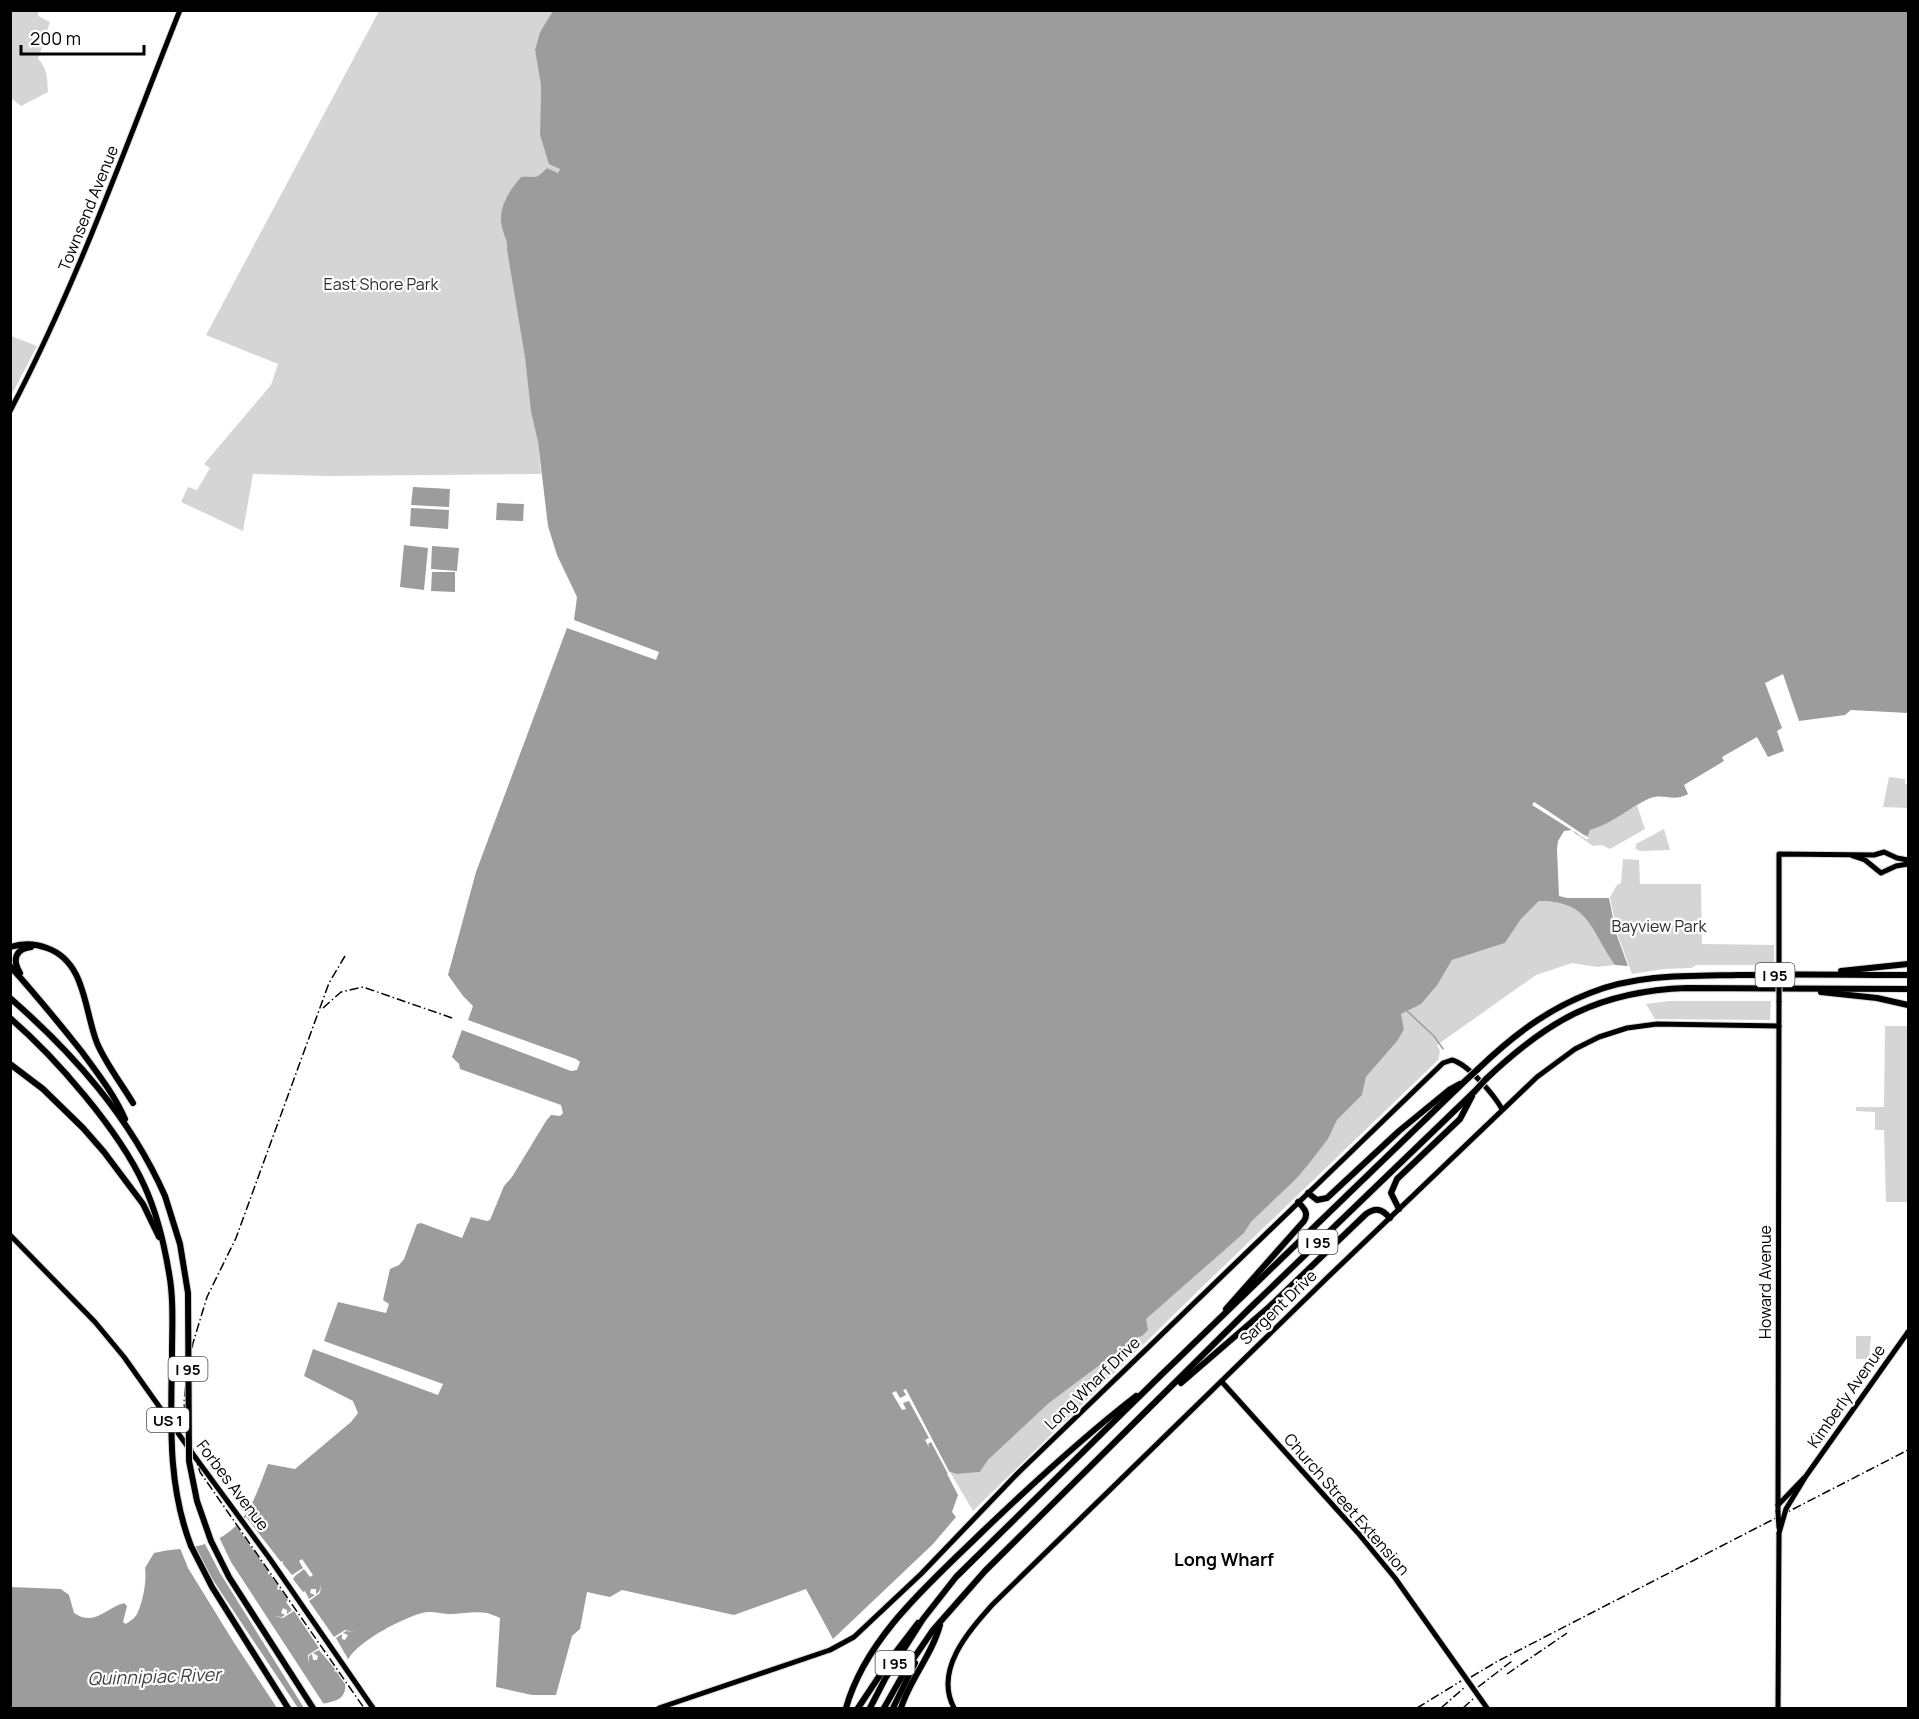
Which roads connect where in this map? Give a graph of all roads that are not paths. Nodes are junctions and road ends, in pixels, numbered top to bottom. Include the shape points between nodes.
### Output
1 (180, 10) edge
2 (10, 411) edge
3 (1851, 855) junction
4 (1874, 855) junction
5 (1891, 856) junction
6 (1908, 862) edge
7 (1872, 865) junction
8 (1892, 868) junction
9 (10, 947) edge
10 (47, 948) junction
11 (1908, 964) edge
12 (10, 966) edge
13 (1811, 974) junction
14 (1908, 975) edge
15 (28, 987) junction
16 (1791, 989) junction
17 (1908, 989) edge
18 (10, 998) edge
19 (1908, 1005) edge
20 (10, 1018) edge
21 (1779, 1026) junction
22 (10, 1064) edge
23 (1465, 1081) junction
24 (1475, 1090) junction
25 (115, 1103) junction
26 (133, 1103) dead end
27 (1502, 1109) junction
28 (1308, 1193) junction
29 (1298, 1202) junction
30 (1400, 1209) junction
31 (1390, 1218) junction
32 (10, 1235) edge
33 (164, 1247) junction
34 (1217, 1322) junction
35 (1908, 1332) edge
36 (1157, 1379) junction
37 (1222, 1382) junction
38 (1164, 1396) junction
39 (1806, 1476) junction
40 (1778, 1505) junction
41 (1779, 1533) junction
42 (923, 1617) junction
43 (935, 1634) junction
44 (920, 1652) junction
45 (288, 1708) edge
46 (313, 1708) edge
47 (373, 1708) edge
48 (659, 1708) edge
49 (846, 1708) edge
50 (858, 1708) edge
51 (870, 1708) edge
52 (884, 1708) edge
53 (893, 1708) edge
54 (901, 1708) edge
55 (954, 1708) edge
56 (1487, 1708) edge
57 (1778, 1708) edge

1 - 2 main road, Townsend Avenue via 78,270
3 - 4 main road
3 - 7 main road
3 - 21 main road, Howard Avenue, bridge via 1779,854
4 - 5 main road via 1884,852
4 - 7 main road
5 - 6 main road
5 - 8 main road
6 - 8 main road
7 - 8 main road via 1881,873
9 - 10 highway via 28,943
10 - 15 highway via 27,947 16,955 15,964
10 - 26 highway via 65,958 75,971 98,1043
11 - 13 highway
12 - 15 highway
13 - 14 highway, I 95
13 - 23 highway, I 95, bridge via 1664,976 1606,987 1527,1026
15 - 25 highway via 60,1024
16 - 17 highway, I 95
16 - 19 highway
16 - 24 highway, I 95, bridge via 1672,989 1614,998 1578,1011 1546,1029
18 - 25 highway, I 95
20 - 33 highway, I 95 via 79,1090 115,1138 139,1174
21 - 27 main road, Sargent Drive via 1639,1026 1599,1037 1551,1066
21 - 40 main road, Howard Avenue
22 - 33 highway via 43,1089 104,1152 143,1204
23 - 28 highway via 1399,1131 1327,1198 1317,1200
23 - 34 highway, I 95
24 - 30 highway via 1460,1119 1397,1179 1391,1193
24 - 38 highway, I 95
25 - 46 highway, I 95, bridge via 165,1196 180,1244 188,1293 188,1449 197,1502 228,1577
27 - 28 main road, Long Wharf Drive via 1461,1063 1446,1061
27 - 30 main road, Sargent Drive
28 - 29 main road, Long Wharf Drive
29 - 34 highway via 1307,1214 1304,1221
29 - 48 main road, Long Wharf Drive via 854,1637 830,1650
30 - 31 main road, Sargent Drive
31 - 37 main road, Sargent Drive
31 - 38 highway via 1380,1209 1366,1214 1243,1331
32 - 47 main road, Forbes Avenue / US 1 via 114,1344
33 - 45 highway, I 95, bridge via 171,1291 170,1448 178,1509 212,1587
34 - 36 highway, I 95
35 - 39 main road, Kimberly Avenue
36 - 42 highway, I 95 via 956,1577
36 - 49 highway via 1055,1465 914,1601 876,1647 855,1682
37 - 55 main road, Sargent Drive via 1042,1555 971,1630 950,1667 948,1686
37 - 56 main road, Church Street Extension, bridge via 1395,1578
38 - 43 highway, I 95 via 985,1571
39 - 40 main road
39 - 41 main road, bridge via 1786,1509
40 - 41 main road, Howard Avenue, bridge
41 - 57 main road, Howard Avenue
42 - 50 highway
42 - 51 highway, I 95
43 - 44 highway, I 95
43 - 54 highway
44 - 52 highway, I 95
44 - 53 highway

